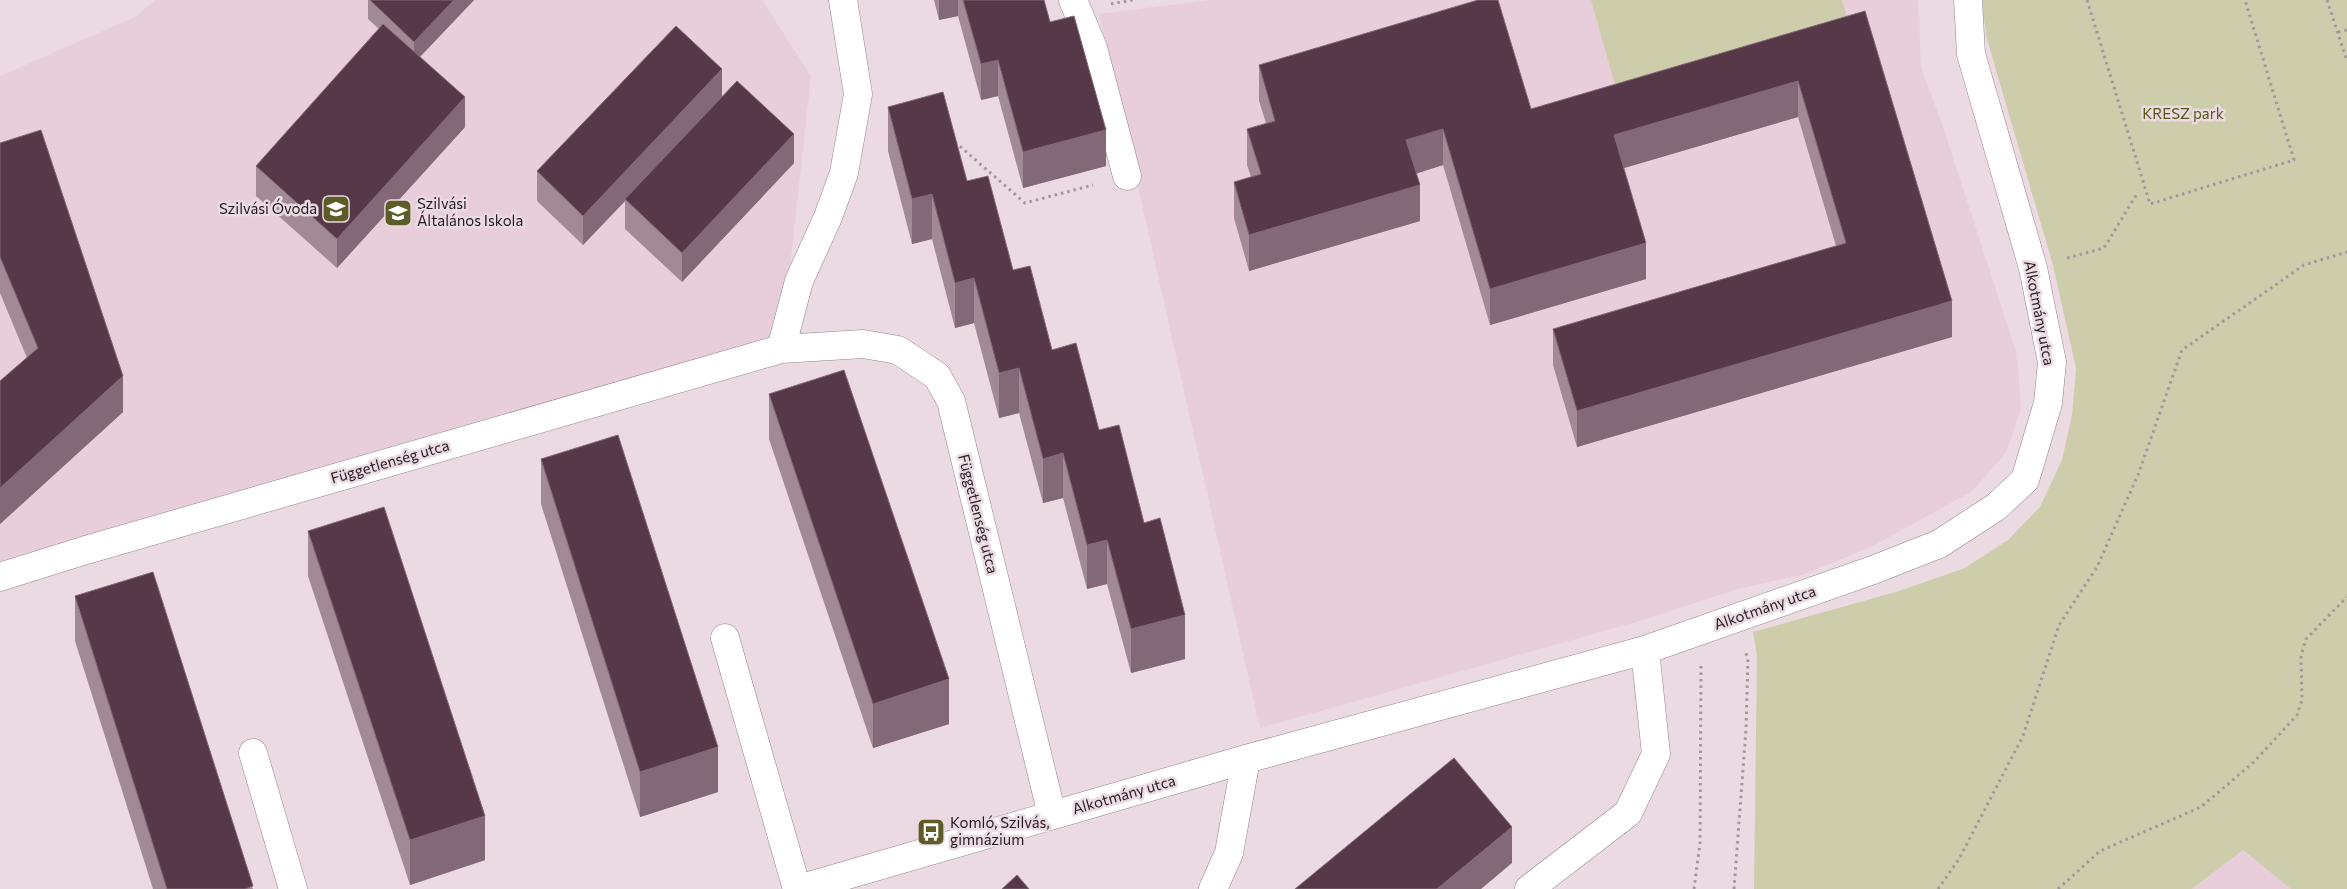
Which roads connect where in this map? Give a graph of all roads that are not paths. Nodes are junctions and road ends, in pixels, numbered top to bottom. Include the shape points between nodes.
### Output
1 (843, 0) edge
2 (1073, 0) edge
3 (1968, 0) edge
4 (1127, 176) road end
5 (781, 349) junction
6 (0, 577) edge
7 (725, 638) dead end
8 (1645, 650) junction
9 (253, 753) dead end
10 (1246, 759) junction
11 (1052, 815) junction
12 (293, 889) edge
13 (798, 889) edge
14 (1213, 889) edge
15 (1529, 889) edge

1 - 5 street via 858,94 846,164 828,217 799,281
2 - 4 street via 1093,48
3 - 8 street, Alkotmány utca via 1971,54 2032,268 2052,362 2048,404 2025,480 1996,508 1939,544
5 - 6 street, Függetlenség utca
5 - 11 street, Függetlenség utca via 863,344 898,350 936,376 950,401
7 - 13 street
8 - 10 street, Alkotmány utca
8 - 15 street via 1656,754 1628,813
9 - 12 street
10 - 11 street, Alkotmány utca
10 - 14 street via 1229,852
11 - 13 street, Alkotmány utca

